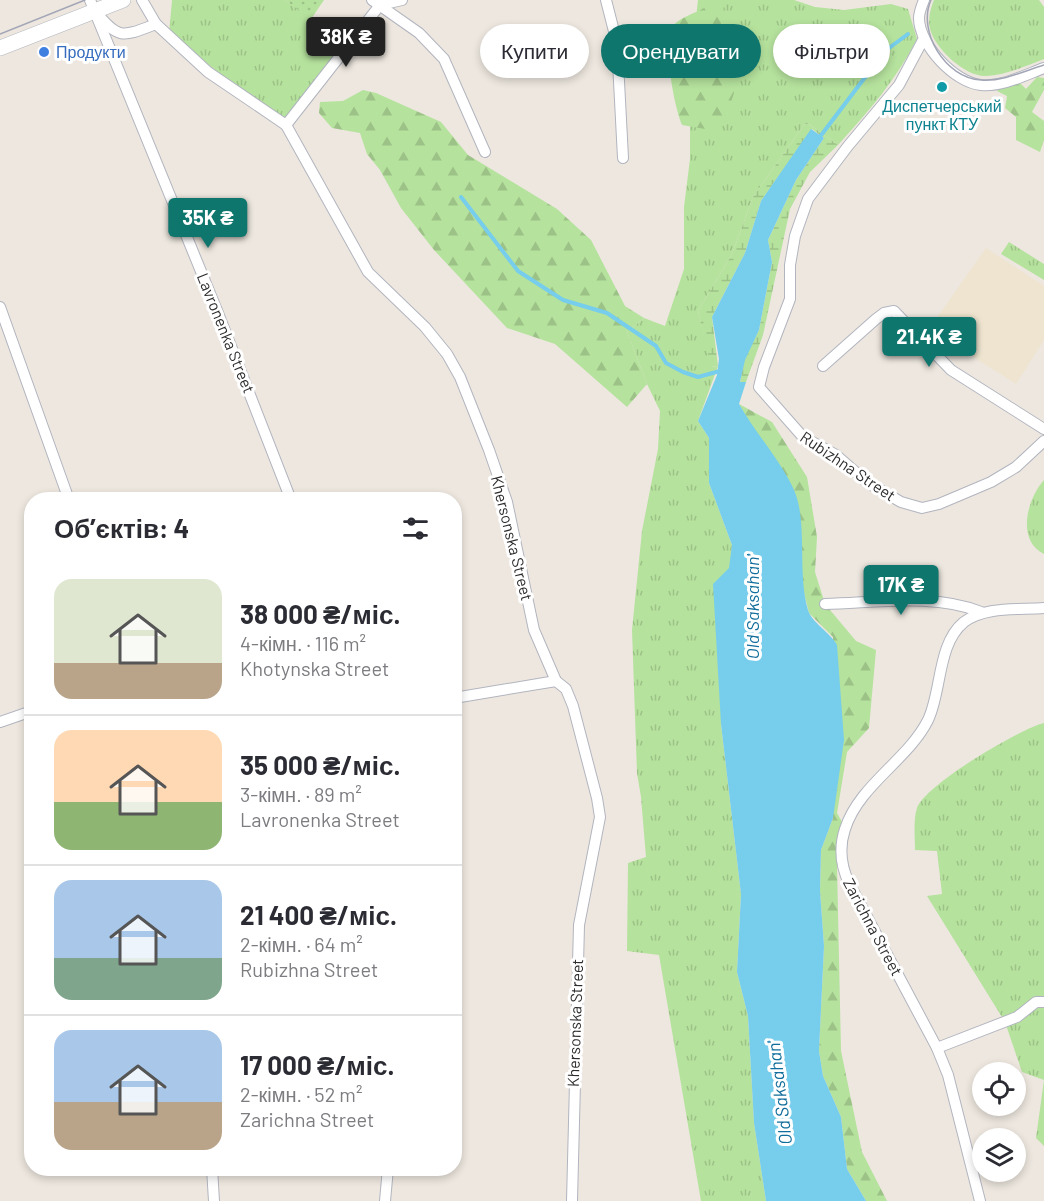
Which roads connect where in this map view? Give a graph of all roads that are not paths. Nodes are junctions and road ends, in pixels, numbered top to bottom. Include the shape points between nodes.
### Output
1 (123, 0) edge
2 (142, 0) edge
3 (402, 0) edge
4 (606, 0) edge
5 (924, 0) edge
6 (376, 2) edge
7 (92, 5) edge
8 (156, 24) junction
9 (924, 38) junction
10 (0, 48) edge
11 (1044, 68) edge
12 (285, 125) junction
13 (486, 152) dead end
14 (623, 158) dead end
15 (0, 307) edge
16 (823, 366) dead end
17 (1044, 429) edge
18 (1044, 441) edge
19 (66, 492) edge
20 (288, 492) edge
21 (825, 604) dead end
22 (1044, 608) edge
23 (981, 612) junction
24 (556, 681) junction
25 (462, 697) edge
26 (24, 714) edge
27 (0, 722) edge
28 (1044, 1002) edge
29 (937, 1048) junction
30 (212, 1176) edge
31 (387, 1176) edge
32 (214, 1201) edge
33 (385, 1201) edge
34 (572, 1201) edge
35 (980, 1201) edge

1 - 7 main road
2 - 8 street, Khersonska Street
3 - 6 street
4 - 14 street via 617,43
5 - 9 street via 919,18
6 - 12 street
6 - 13 street via 419,33 444,59
7 - 8 street via 116,34 127,36
7 - 10 main road
7 - 20 street, Lavronenka Street
8 - 12 street, Khersonska Street via 208,72
9 - 11 street via 949,71 964,82 983,86 1007,82
9 - 18 street, Rubizhna Street via 899,85 808,200 795,236 790,299 759,387 802,437 836,454 868,483 922,508 991,482 1016,467
12 - 24 street, Khersonska Street via 368,272 425,327 447,354 459,377 507,502 534,630
15 - 19 street
16 - 17 street via 876,319 894,311 951,370
21 - 23 street via 927,602 966,606
22 - 23 street
23 - 29 street, Zarichna Street via 963,622 950,642 928,719 849,818 841,846 849,883
24 - 25 street
24 - 34 street, Khersonska Street via 566,689 573,706 600,817 579,925
26 - 27 street
28 - 29 street via 1036,1002 1017,1017
29 - 35 street, Zarichna Street via 948,1075
30 - 32 street
31 - 33 street

